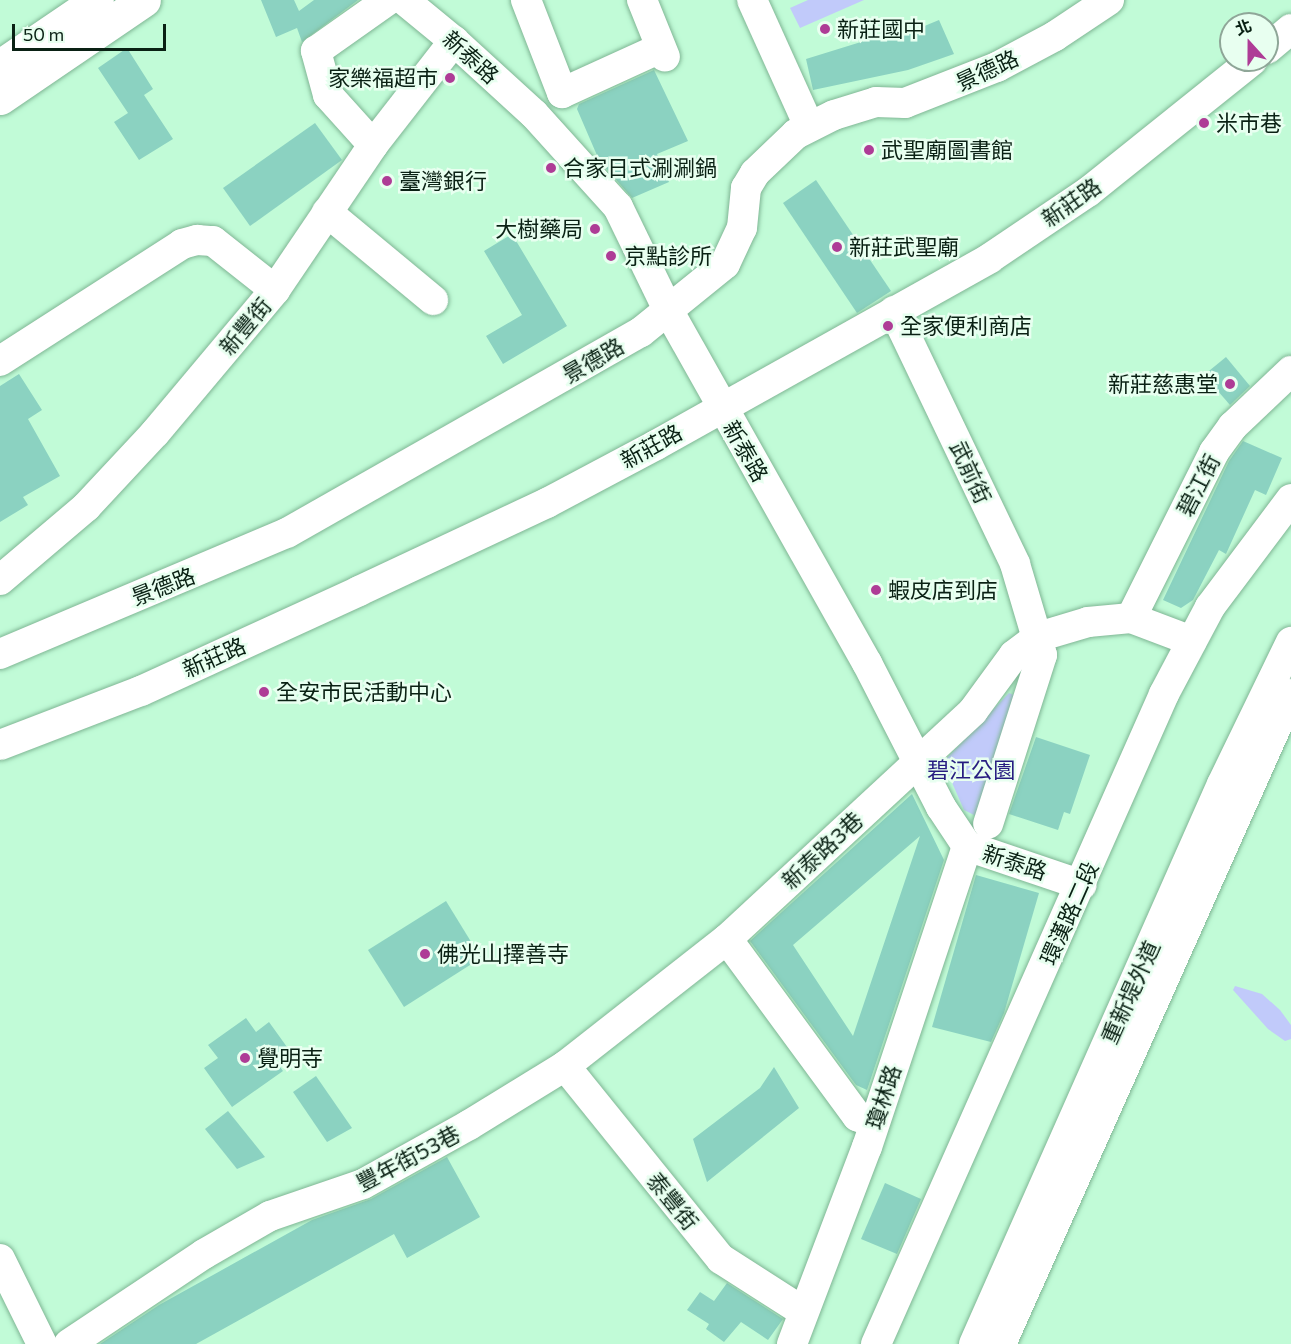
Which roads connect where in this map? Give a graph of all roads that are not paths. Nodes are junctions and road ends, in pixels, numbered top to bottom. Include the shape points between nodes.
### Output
1 (97, 0) edge
2 (144, 0) edge
3 (388, 0) edge
4 (404, 0) edge
5 (526, 0) edge
6 (642, 0) edge
7 (752, 0) edge
8 (1109, 0) edge
9 (1291, 29) edge
10 (1279, 38) edge
11 (454, 40) junction
12 (0, 66) edge
13 (1238, 72) edge
14 (0, 98) edge
15 (809, 126) junction
16 (373, 145) junction
17 (327, 212) junction
18 (275, 290) junction
19 (433, 300) dead end
20 (668, 310) junction
21 (894, 311) junction
22 (0, 361) edge
23 (1291, 371) edge
24 (727, 403) junction
25 (1291, 499) edge
26 (0, 580) edge
27 (1131, 618) junction
28 (1038, 637) junction
29 (1192, 641) junction
30 (1291, 642) edge
31 (0, 654) edge
32 (1291, 694) edge
33 (0, 745) edge
34 (917, 762) junction
35 (988, 824) dead end
36 (968, 846) junction
37 (1082, 885) junction
38 (727, 939) junction
39 (565, 1066) junction
40 (874, 1123) junction
41 (0, 1259) edge
42 (804, 1312) junction
43 (42, 1344) edge
44 (69, 1344) edge
45 (792, 1344) edge
46 (876, 1344) edge
47 (974, 1344) edge
48 (1001, 1344) edge

1 - 12 main road
2 - 14 main road
3 - 16 street via 316,51 328,95
4 - 11 street, 新泰路
5 - 6 street via 562,93 658,55
7 - 15 street
8 - 15 street, 景德路 via 1055,36 997,67 905,103 876,102
9 - 10 street
11 - 16 street, 新豐街
11 - 20 street, 新泰路 via 534,114 618,207
13 - 21 street, 新莊路 via 1088,192 990,258
15 - 20 street, 景德路 via 755,173 746,188 742,228 724,264
16 - 17 street, 新豐街
17 - 18 street, 新豐街
17 - 19 street
18 - 22 street via 219,245 197,240 182,244
18 - 26 street, 新豐街 via 155,433 86,507
20 - 24 street, 新泰路
20 - 31 street, 景德路 via 620,344 287,533
21 - 24 street, 新莊路
21 - 28 street, 武前街 via 1015,564
23 - 27 street, 碧江街 via 1233,426 1214,452
24 - 33 street, 新莊路 via 547,503 141,691
24 - 34 street, 新泰路
25 - 29 street, 環漢路二段 via 1210,607
27 - 28 street via 1088,622
27 - 29 street
28 - 34 street, 新泰路3巷 via 1014,655 973,711
28 - 35 street via 1042,655 1034,689
29 - 37 street, 環漢路二段 via 1164,694
30 - 47 street, 重新堤外道 via 1222,784
32 - 48 street, 重新堤外道
34 - 36 street, 新泰路
34 - 38 street, 新泰路3巷
36 - 37 street, 新泰路
36 - 40 street, 瓊林路
37 - 46 street, 環漢路二段
38 - 39 street, 豐年街53巷
38 - 40 street via 857,1116
39 - 42 street, 泰豐街 via 721,1259
39 - 44 street, 豐年街53巷 via 363,1184 270,1216 204,1254
40 - 42 street, 瓊林路
41 - 43 street
42 - 45 street, 瓊林路

